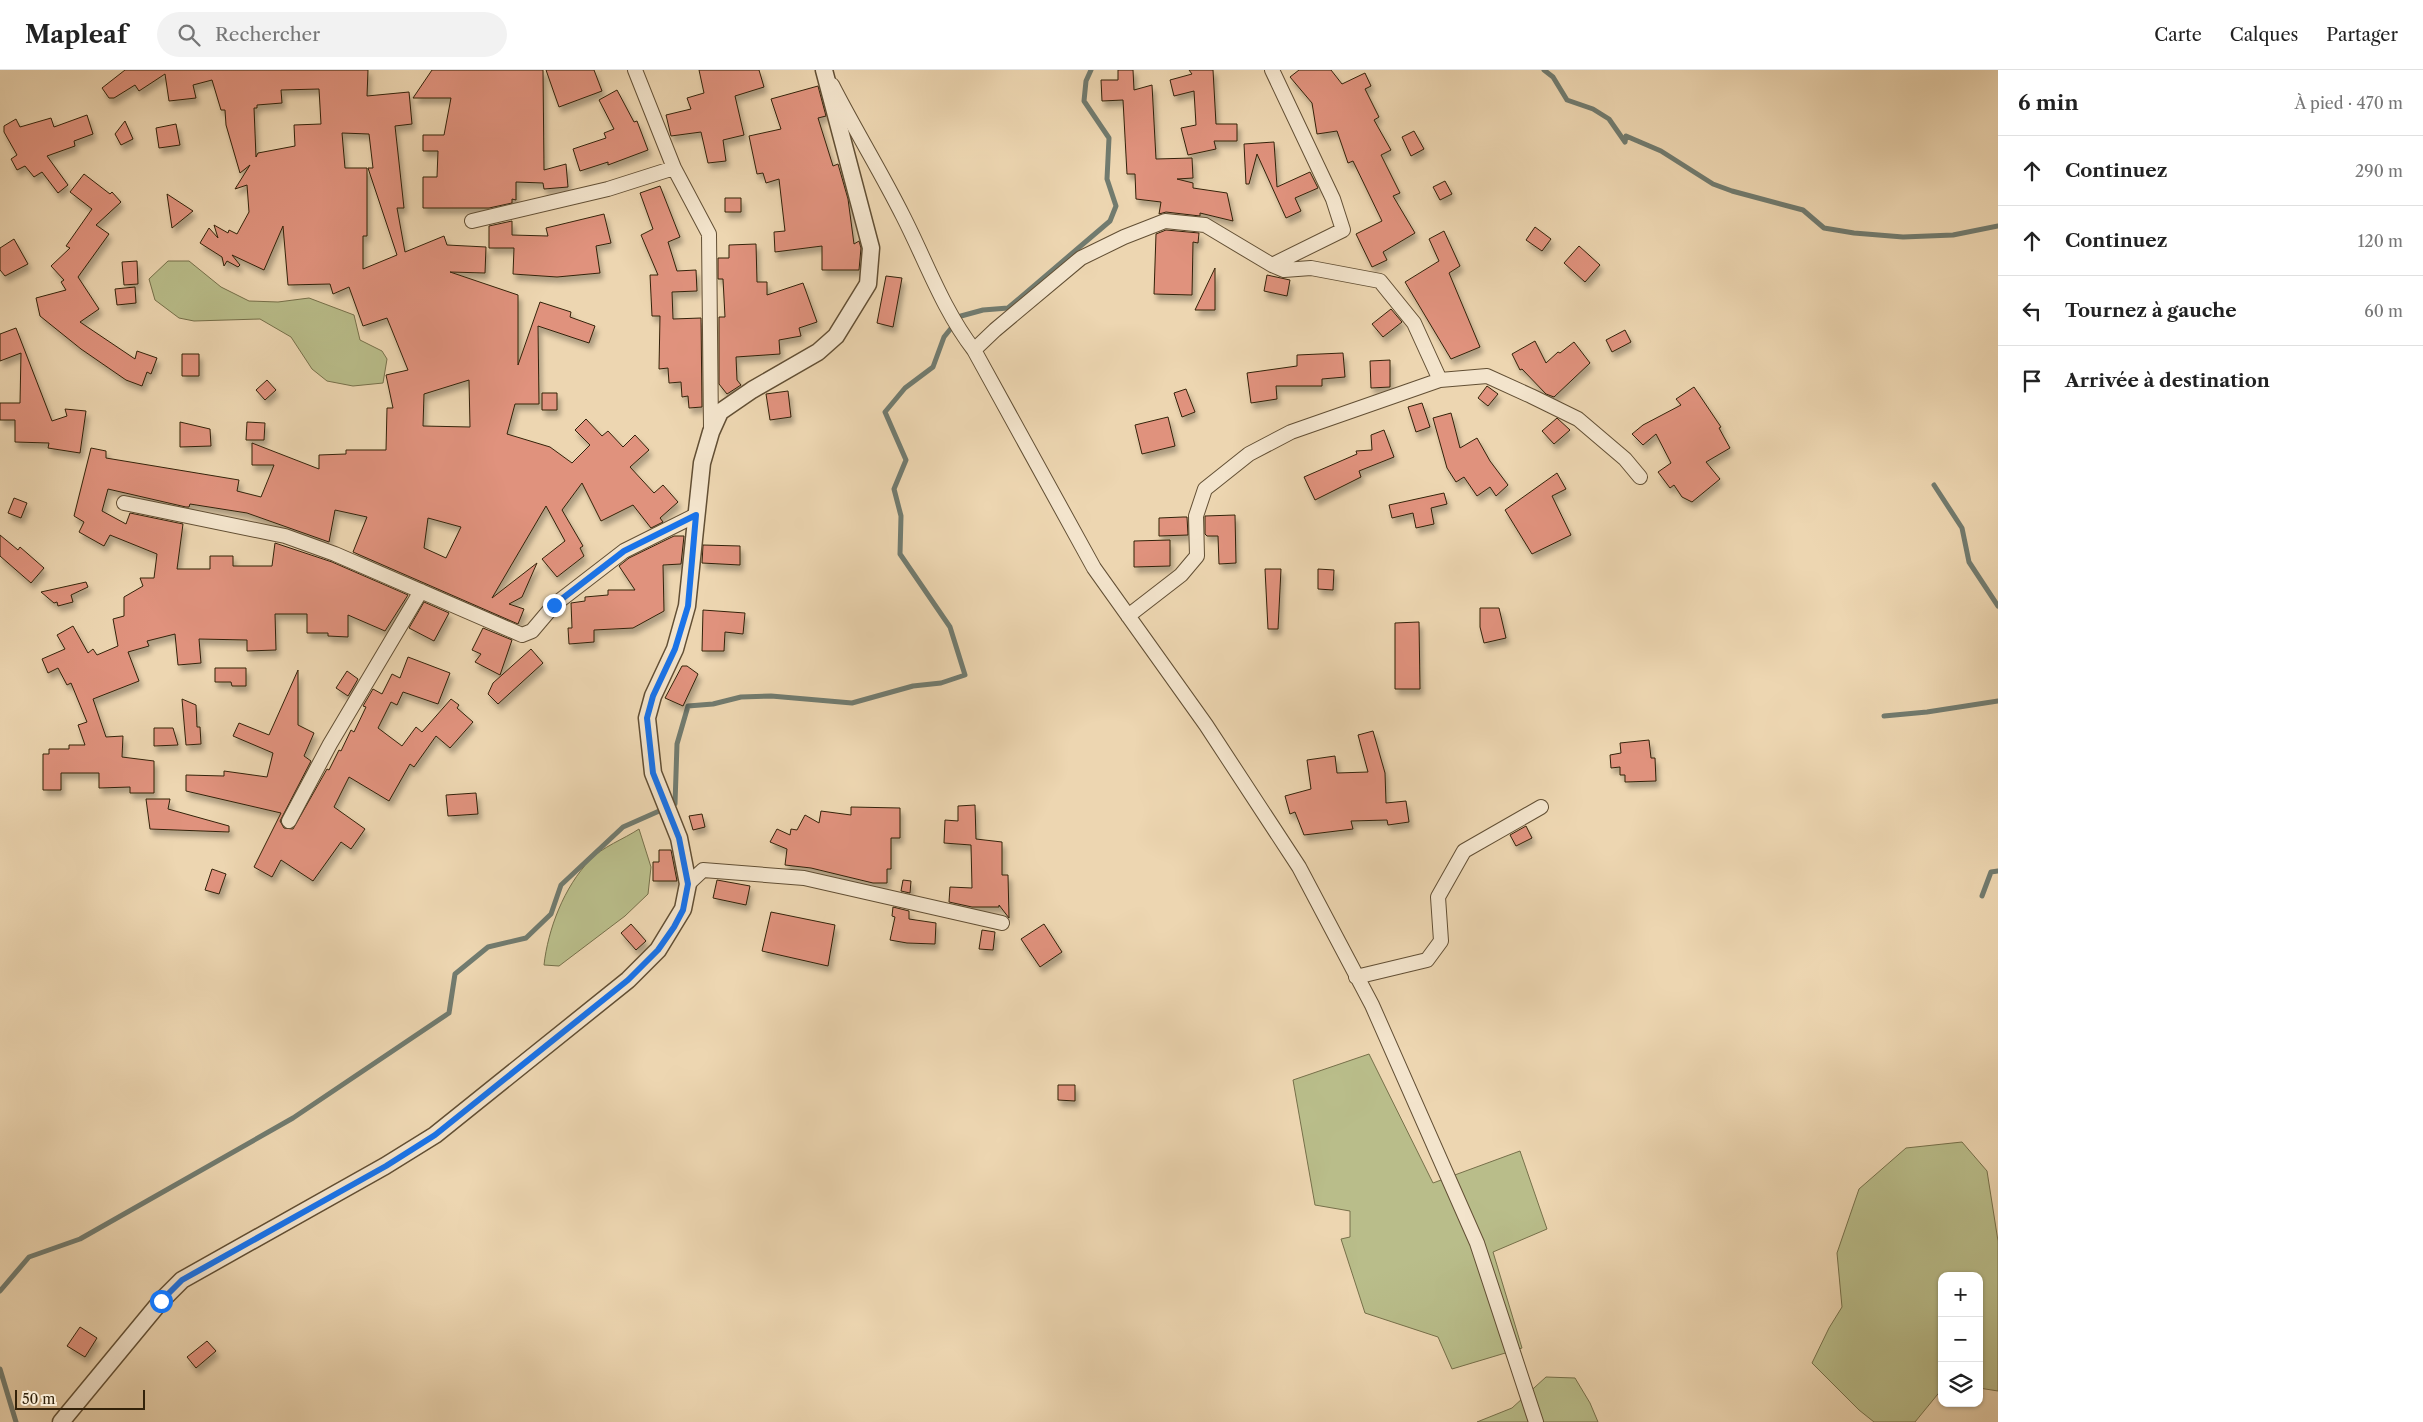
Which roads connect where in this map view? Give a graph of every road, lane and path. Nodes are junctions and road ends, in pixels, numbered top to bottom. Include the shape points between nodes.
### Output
1 (635, 70) edge
2 (824, 70) edge
3 (1272, 70) edge
4 (674, 168) junction
5 (472, 221) dead end
6 (1272, 265) junction
7 (974, 350) junction
8 (1440, 380) junction
9 (711, 432) junction
10 (1640, 477) dead end
11 (124, 503) dead end
12 (696, 515) junction
13 (421, 590) junction
14 (1128, 616) junction
15 (1541, 808) dead end
16 (289, 821) dead end
17 (688, 884) junction
18 (1002, 923) dead end
19 (1356, 977) junction
20 (61, 1422) edge
21 (1536, 1422) edge

1 - 4 street
2 - 7 street via 889,189 951,318
2 - 9 street via 871,248 868,284 836,336 818,352 720,412
3 - 6 street via 1333,199 1343,230
4 - 5 street via 608,190
4 - 9 street via 709,234
6 - 7 street via 1205,225 1165,221 1081,258
6 - 8 street via 1284,270 1311,268 1380,281 1414,323
7 - 14 street via 1094,568
8 - 10 street via 1487,376 1531,396 1578,419 1625,459
8 - 14 street via 1291,432 1249,454 1205,489 1196,516 1197,556 1181,576
9 - 12 street via 702,462
11 - 13 street via 285,536
12 - 13 street via 624,551 554,605 532,631 522,635
12 - 17 street via 688,606 675,649 653,696 647,718 653,773 679,838
13 - 16 street via 330,744
14 - 19 street via 1206,725 1299,867
15 - 19 street via 1464,851 1438,897 1441,941 1427,960
17 - 18 street via 703,870 804,878
17 - 20 street via 683,910 674,927 658,950 628,980 435,1135 386,1166 182,1280
19 - 21 street via 1372,1004 1477,1244

